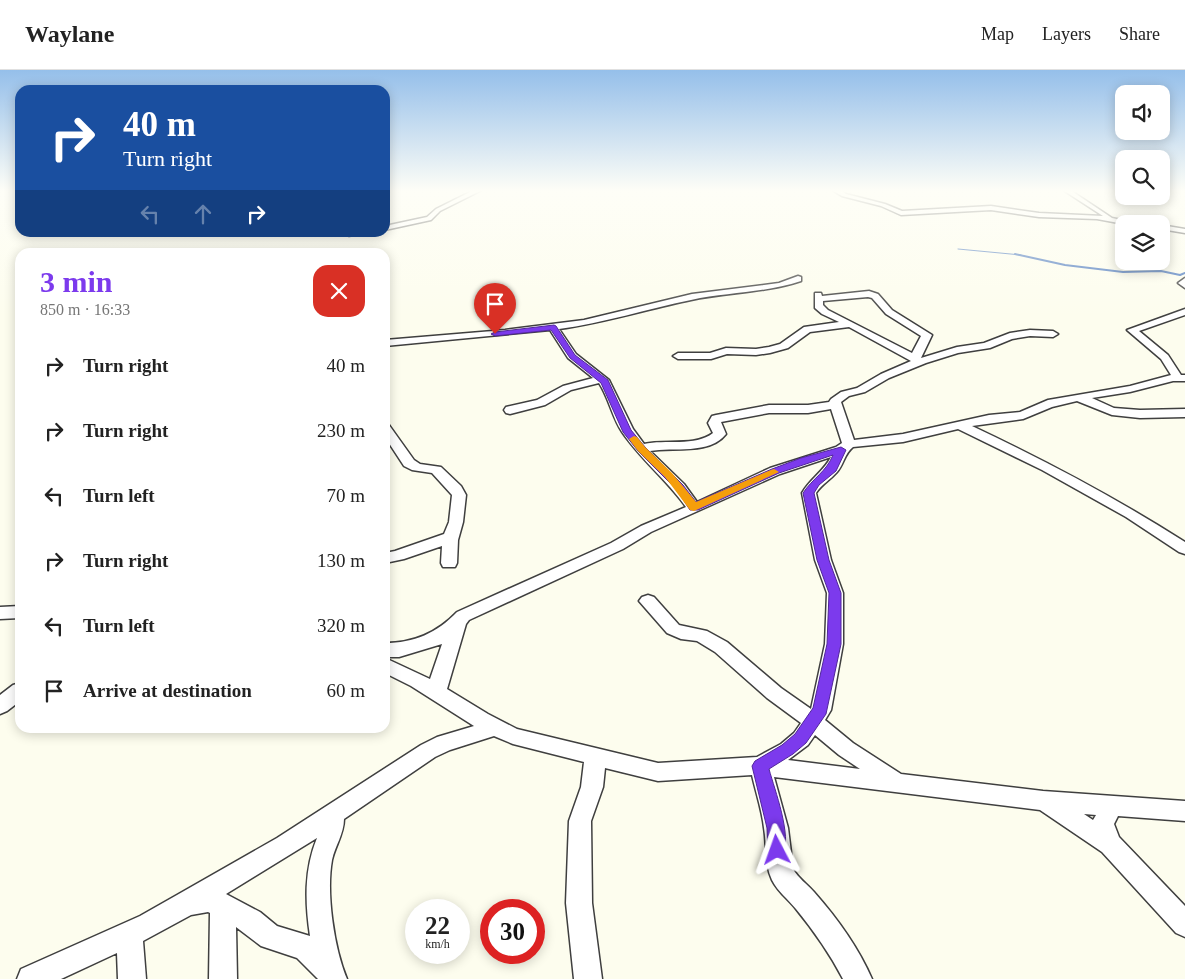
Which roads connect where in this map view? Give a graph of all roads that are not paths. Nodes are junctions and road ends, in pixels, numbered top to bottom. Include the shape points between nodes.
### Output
1 (798, 278) dead end
2 (1185, 281) edge
3 (1185, 285) edge
4 (1185, 312) edge
5 (848, 324) junction
6 (554, 328) junction
7 (1053, 334) dead end
8 (390, 343) edge
9 (678, 356) dead end
10 (918, 360) junction
11 (1181, 378) edge
12 (600, 379) junction
13 (1078, 397) junction
14 (835, 405) junction
15 (510, 410) dead end
16 (1185, 412) edge
17 (959, 425) junction
18 (390, 435) edge
19 (845, 447) junction
20 (641, 449) junction
21 (694, 507) junction
22 (452, 537) junction
23 (1185, 549) edge
24 (390, 557) edge
25 (449, 563) dead end
26 (648, 601) dead end
27 (15, 612) edge
28 (0, 613) edge
29 (457, 622) junction
30 (390, 650) edge
31 (390, 667) edge
32 (436, 692) junction
33 (15, 694) edge
34 (0, 706) edge
35 (817, 716) junction
36 (494, 728) junction
37 (595, 756) junction
38 (760, 766) junction
39 (898, 782) junction
40 (1043, 802) junction
41 (1111, 806) junction
42 (1185, 811) edge
43 (332, 815) junction
44 (1110, 844) junction
45 (186, 904) junction
46 (223, 907) junction
47 (1185, 924) edge
48 (129, 934) junction
49 (331, 976) edge
50 (31, 979) edge
51 (132, 979) edge
52 (223, 979) edge
53 (588, 979) edge
54 (858, 979) edge

1 - 6 street via 780,285 692,297 602,320
2 - 3 street via 1182,284
4 - 11 street via 1132,330
5 - 9 street via 807,329 784,346 770,350
5 - 10 street
5 - 10 street via 818,306 819,297 875,296 890,312 928,335
6 - 8 street
6 - 12 street via 572,356
7 - 10 street via 1010,336 986,346
10 - 14 street via 861,390 838,397
11 - 13 street
12 - 15 street via 567,388 541,403
12 - 20 street via 609,388 627,430
13 - 16 street via 1112,411 1140,414
13 - 17 street via 1048,404 1023,415
14 - 19 street via 847,434
14 - 20 street via 808,409 769,408 724,417 714,421 720,434 715,439
17 - 19 street
17 - 23 street via 1047,467 1131,514
18 - 22 street via 409,462 417,467 436,470 456,490 458,508
19 - 21 street via 775,471
19 - 35 street via 832,469 815,483 809,493 836,606 834,644
20 - 21 street via 669,475
21 - 29 street via 617,546 466,614
22 - 24 street
22 - 25 street
26 - 35 street via 673,629 701,635 715,643 774,693
27 - 28 street
29 - 30 street via 446,633 427,643
29 - 32 street
31 - 32 street
32 - 36 street
33 - 34 street
35 - 38 street via 801,739
35 - 39 street via 831,736 864,762
36 - 37 street via 513,736
36 - 43 street via 428,751
37 - 38 street via 658,772
37 - 53 street via 592,787 580,821 579,903
38 - 39 street
38 - 54 street via 776,828 781,872 838,943
39 - 40 street
40 - 41 street
40 - 44 street
41 - 42 street
41 - 44 street via 1103,824
43 - 45 street
43 - 49 street via 333,827 320,860 319,878 322,928
44 - 47 street
45 - 46 street via 211,900
45 - 48 street
46 - 49 street via 236,911 270,937 304,947 318,957
46 - 52 street
48 - 50 street
48 - 51 street

